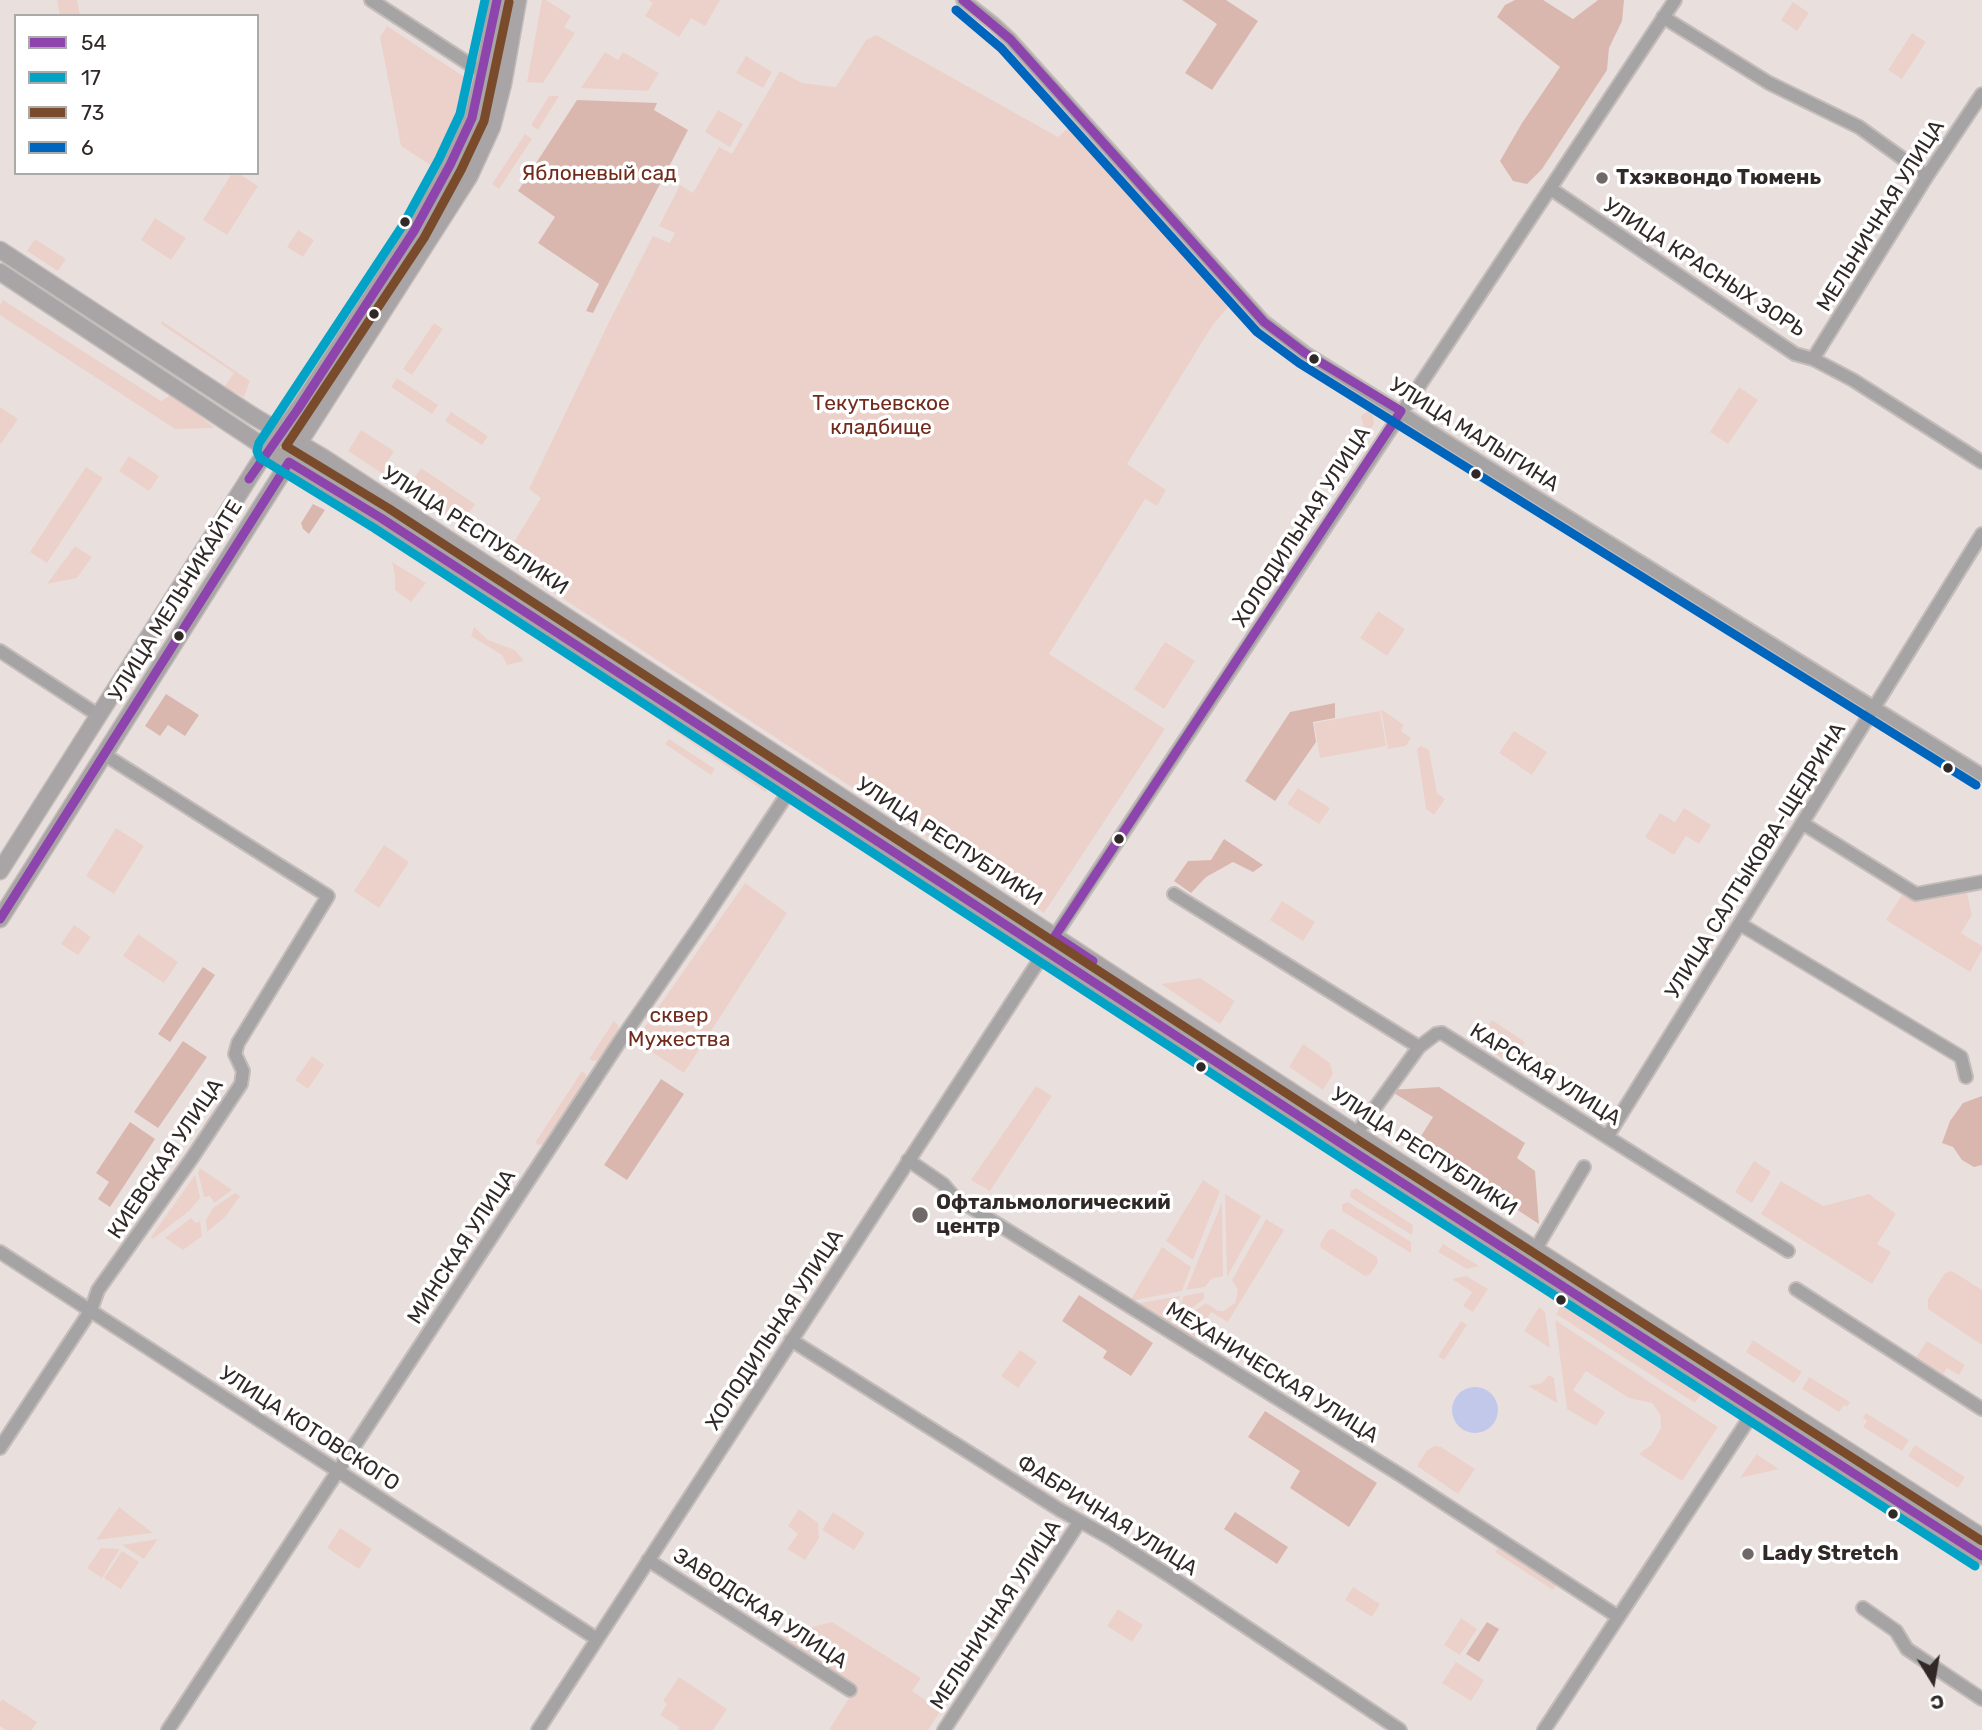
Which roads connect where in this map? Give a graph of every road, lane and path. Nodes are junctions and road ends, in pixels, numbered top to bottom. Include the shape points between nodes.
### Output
1 (371, 0) edge
2 (497, 0) edge
3 (518, 0) edge
4 (962, 0) edge
5 (1675, 0) edge
6 (1663, 18) junction
7 (483, 73) junction
8 (1982, 94) edge
9 (1927, 176) junction
10 (1551, 189) junction
11 (0, 250) edge
12 (0, 272) edge
13 (1813, 359) junction
14 (1401, 411) junction
15 (281, 433) junction
16 (299, 443) junction
17 (269, 450) junction
18 (289, 461) junction
19 (1982, 462) edge
20 (1982, 534) edge
21 (0, 651) edge
22 (1874, 707) junction
23 (98, 715) junction
24 (105, 755) junction
25 (1982, 775) edge
26 (792, 787) junction
27 (1802, 823) junction
28 (0, 871) edge
29 (1982, 882) edge
30 (1174, 894) dead end
31 (0, 919) edge
32 (1740, 924) junction
33 (1055, 936) junction
34 (1045, 951) junction
35 (1419, 1046) junction
36 (1966, 1077) dead end
37 (1356, 1134) junction
38 (1607, 1137) junction
39 (908, 1160) junction
40 (1584, 1167) dead end
41 (1535, 1250) junction
42 (1788, 1251) dead end
43 (0, 1252) edge
44 (1796, 1289) dead end
45 (91, 1310) junction
46 (791, 1340) junction
47 (1759, 1403) junction
48 (1982, 1409) edge
49 (0, 1448) edge
50 (338, 1471) junction
51 (1080, 1521) junction
52 (1982, 1537) edge
53 (1982, 1556) edge
54 (648, 1560) junction
55 (1863, 1608) dead end
56 (1617, 1616) junction
57 (597, 1639) junction
58 (850, 1690) dead end
59 (1982, 1699) edge
60 (168, 1730) edge
61 (538, 1730) edge
62 (944, 1730) edge
63 (1400, 1730) edge
64 (1544, 1730) edge

1 - 7 street
2 - 7 main road, УЛИЦА МЕЛЬНИКАЙТЕ
3 - 16 main road, УЛИЦА МЕЛЬНИКАЙТЕ via 492,127 469,177
4 - 14 street, УЛИЦА МАЛЫГИНА via 994,24 1027,59 1264,322 1305,353
5 - 6 street, ХОЛОДИЛЬНАЯ УЛИЦА
6 - 9 street via 1769,83 1859,127
6 - 10 street, ХОЛОДИЛЬНАЯ УЛИЦА
7 - 15 main road, УЛИЦА МЕЛЬНИКАЙТЕ via 472,118 414,230
8 - 9 street, МЕЛЬНИЧНАЯ УЛИЦА
9 - 13 street, МЕЛЬНИЧНАЯ УЛИЦА
10 - 13 street, УЛИЦА КРАСНЫХ ЗОРЬ via 1767,336 1795,354
10 - 14 street, ХОЛОДИЛЬНАЯ УЛИЦА
11 - 15 main road, УЛИЦА РЕСПУБЛИКИ
12 - 17 main road, УЛИЦА РЕСПУБЛИКИ
13 - 19 street, УЛИЦА КРАСНЫХ ЗОРЬ
14 - 22 street, УЛИЦА МАЛЫГИНА
14 - 33 street, ХОЛОДИЛЬНАЯ УЛИЦА
15 - 16 main road, УЛИЦА РЕСПУБЛИКИ
15 - 17 main road, УЛИЦА МЕЛЬНИКАЙТЕ
16 - 18 main road, УЛИЦА МЕЛЬНИКАЙТЕ
16 - 33 main road, УЛИЦА РЕСПУБЛИКИ
17 - 18 main road, УЛИЦА РЕСПУБЛИКИ
17 - 23 main road, УЛИЦА МЕЛЬНИКАЙТЕ
18 - 24 main road, УЛИЦА МЕЛЬНИКАЙТЕ
18 - 26 main road, УЛИЦА РЕСПУБЛИКИ
20 - 22 street, УЛИЦА САЛТЫКОВА-ЩЕДРИНА
21 - 23 street
22 - 25 street, УЛИЦА МАЛЫГИНА
22 - 27 street, УЛИЦА САЛТЫКОВА-ЩЕДРИНА
23 - 28 main road, УЛИЦА МЕЛЬНИКАЙТЕ
24 - 31 main road, УЛИЦА МЕЛЬНИКАЙТЕ
24 - 45 street, КИЕВСКАЯ УЛИЦА via 328,896 238,1043 235,1054 243,1071 241,1084 98,1290
26 - 34 main road, УЛИЦА РЕСПУБЛИКИ
26 - 50 street, МИНСКАЯ УЛИЦА
27 - 29 street via 1916,894
27 - 32 street, УЛИЦА САЛТЫКОВА-ЩЕДРИНА
30 - 35 street
32 - 36 street via 1961,1057
32 - 38 street, УЛИЦА САЛТЫКОВА-ЩЕДРИНА
33 - 34 street, ХОЛОДИЛЬНАЯ УЛИЦА
33 - 37 main road, УЛИЦА РЕСПУБЛИКИ
34 - 39 street, ХОЛОДИЛЬНАЯ УЛИЦА
34 - 47 main road, УЛИЦА РЕСПУБЛИКИ
35 - 37 street
35 - 38 street, КАРСКАЯ УЛИЦА via 1442,1033
37 - 41 main road, УЛИЦА РЕСПУБЛИКИ
38 - 42 street, КАРСКАЯ УЛИЦА
39 - 46 street, ХОЛОДИЛЬНАЯ УЛИЦА
39 - 56 street, МЕХАНИЧЕСКАЯ УЛИЦА via 954,1197
40 - 41 street
41 - 47 main road, УЛИЦА РЕСПУБЛИКИ
43 - 45 street, УЛИЦА КОТОВСКОГО
44 - 48 street
45 - 49 street, КИЕВСКАЯ УЛИЦА
45 - 50 street, УЛИЦА КОТОВСКОГО
46 - 51 street, ФАБРИЧНАЯ УЛИЦА
46 - 54 street, ХОЛОДИЛЬНАЯ УЛИЦА
47 - 52 main road, УЛИЦА РЕСПУБЛИКИ
47 - 53 main road, УЛИЦА РЕСПУБЛИКИ
47 - 56 street
50 - 57 street, УЛИЦА КОТОВСКОГО
50 - 60 street, МИНСКАЯ УЛИЦА
51 - 62 street, МЕЛЬНИЧНАЯ УЛИЦА
51 - 63 street, ФАБРИЧНАЯ УЛИЦА
54 - 57 street, ХОЛОДИЛЬНАЯ УЛИЦА
54 - 58 street, ЗАВОДСКАЯ УЛИЦА
55 - 59 street via 1896,1631 1907,1649
56 - 64 street
57 - 61 street, ХОЛОДИЛЬНАЯ УЛИЦА

